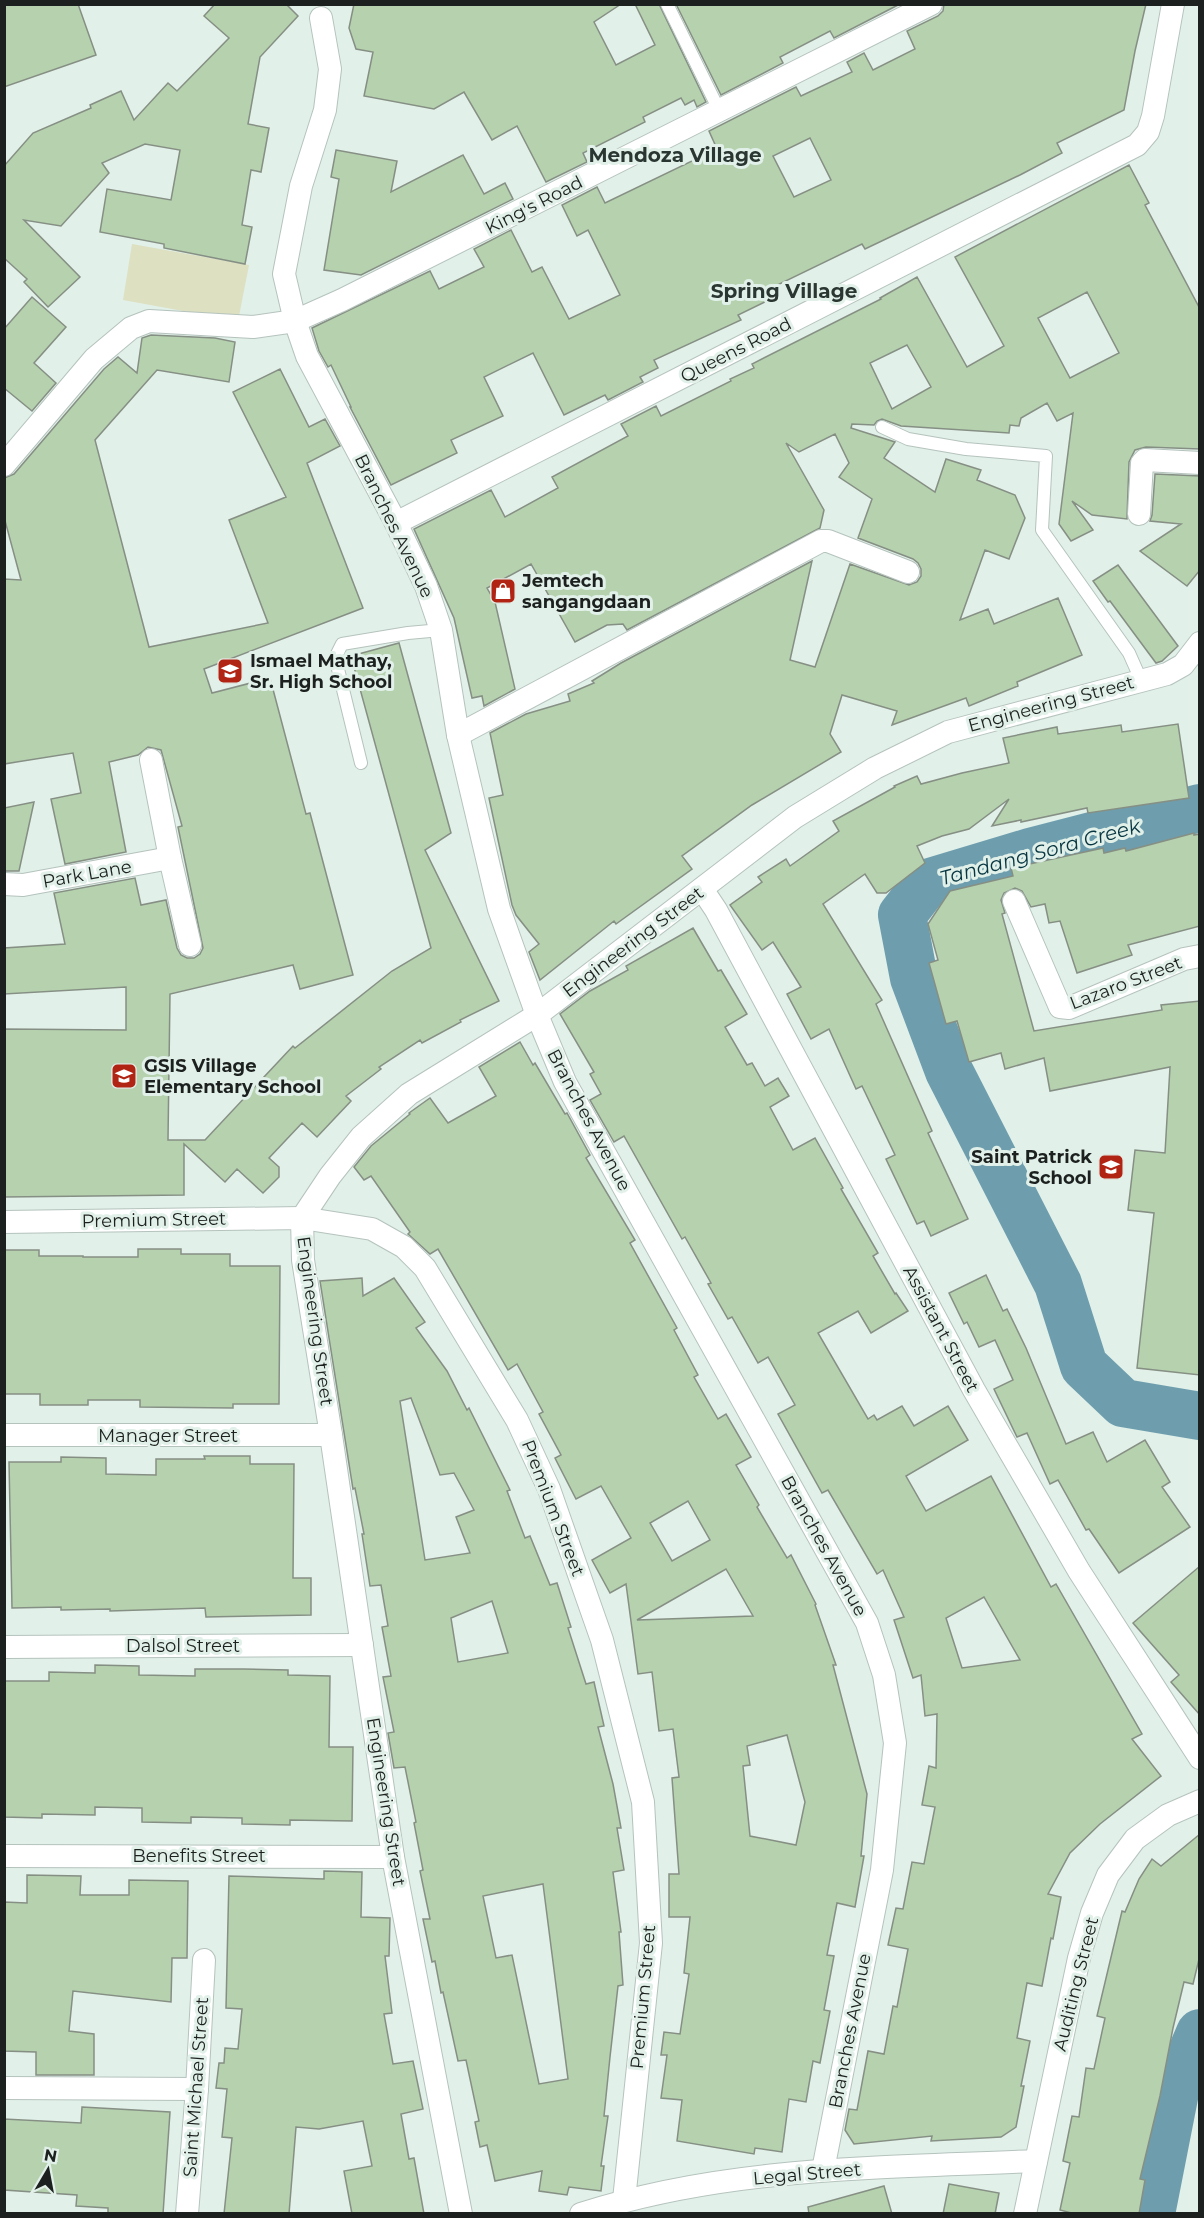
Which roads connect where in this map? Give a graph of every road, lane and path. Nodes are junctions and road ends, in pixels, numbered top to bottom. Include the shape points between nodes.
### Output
1 (667, 4) edge
2 (1173, 4) edge
3 (923, 7) edge
4 (321, 18) dead end
5 (720, 112) junction
6 (295, 321) junction
7 (882, 427) dead end
8 (1200, 463) edge
9 (4, 465) edge
10 (1139, 514) dead end
11 (396, 523) junction
12 (908, 572) dead end
13 (441, 630) junction
14 (1200, 643) edge
15 (1141, 680) junction
16 (458, 735) junction
17 (151, 760) dead end
18 (361, 763) dead end
19 (170, 858) junction
20 (4, 884) edge
21 (702, 889) junction
22 (1014, 901) dead end
23 (190, 945) dead end
24 (1200, 956) edge
25 (537, 1015) junction
26 (302, 1218) junction
27 (4, 1222) edge
28 (4, 1435) edge
29 (331, 1435) junction
30 (362, 1645) junction
31 (4, 1647) edge
32 (1200, 1758) edge
33 (1200, 1801) edge
34 (4, 1856) edge
35 (393, 1857) junction
36 (204, 1960) dead end
37 (4, 2088) edge
38 (197, 2089) junction
39 (1036, 2161) junction
40 (823, 2170) junction
41 (624, 2200) junction
42 (187, 2214) edge
43 (461, 2214) edge
44 (581, 2214) edge
45 (1025, 2214) edge

1 - 5 lane
2 - 11 street, Queens Road via 1153,116 1148,132 1137,145
3 - 5 street, King's Road
4 - 6 street, Branches Avenue via 330,69 325,110 301,186 284,274
5 - 6 street, King's Road
6 - 9 street, King's Road via 253,327 149,321 131,328 94,359
6 - 11 street, Branches Avenue via 307,356
7 - 15 lane via 908,439 1047,456 1042,530 1129,653
8 - 10 street via 1145,460
11 - 13 street, Branches Avenue via 426,586
12 - 16 street via 821,541
13 - 16 street, Branches Avenue
13 - 18 lane via 342,644 337,665
14 - 15 street, Engineering Street via 1183,665 1167,674
15 - 21 street, Engineering Street via 948,732 875,768 795,817
16 - 25 street, Branches Avenue via 499,909
17 - 19 street
19 - 20 street, Park Lane via 23,885
19 - 23 street
21 - 25 street, Engineering Street
21 - 32 street, Assistant Street via 974,1390 1079,1571
22 - 24 street, Lazaro Street via 1060,1007 1069,1008 1184,959
25 - 26 street, Engineering Street via 409,1094 361,1137
25 - 40 street, Branches Avenue via 566,1082 867,1623 885,1675 895,1743 882,1870
26 - 27 street, Premium Street
26 - 29 street, Engineering Street via 303,1260
26 - 41 street, Premium Street via 372,1229 404,1247 425,1268 517,1420 549,1489 602,1640 643,1802 651,1943
28 - 29 street, Manager Street
29 - 30 street, Engineering Street
30 - 31 street, Dalsol Street
30 - 35 street, Engineering Street
33 - 39 street, Auditing Street via 1168,1815 1136,1839 1108,1875 1079,1958
34 - 35 street, Benefits Street
35 - 43 street, Engineering Street
36 - 38 street, Saint Michael Street
37 - 38 street
38 - 42 street, Saint Michael Street
39 - 40 street, Legal Street
39 - 45 street, Auditing Street
40 - 41 street, Legal Street
41 - 44 street, Legal Street

